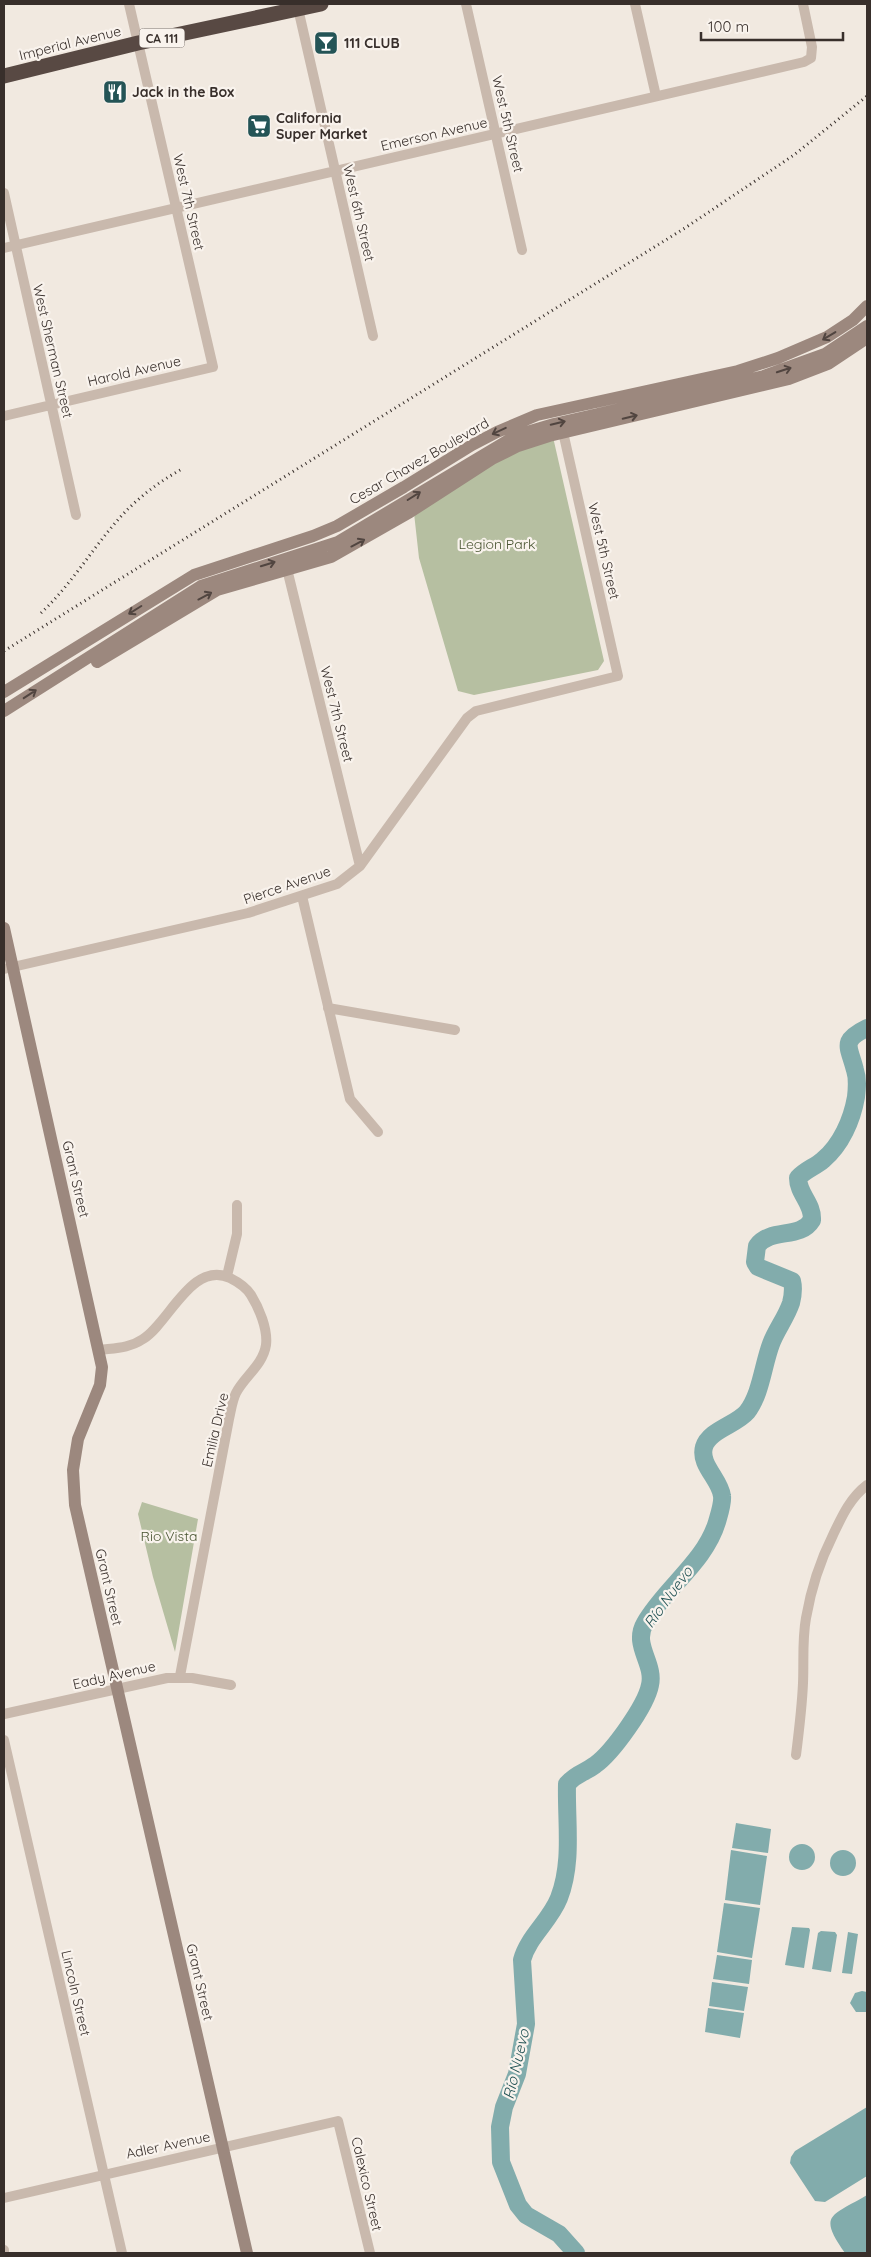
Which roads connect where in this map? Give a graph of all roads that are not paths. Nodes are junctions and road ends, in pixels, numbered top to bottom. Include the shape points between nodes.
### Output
1 (129, 4) edge
2 (321, 4) edge
3 (466, 4) edge
4 (635, 4) edge
5 (803, 4) edge
6 (298, 6) edge
7 (138, 43) junction
8 (4, 76) edge
9 (656, 96) junction
10 (496, 134) junction
11 (335, 171) junction
12 (4, 193) edge
13 (177, 207) junction
14 (16, 245) junction
15 (4, 248) edge
16 (522, 250) dead end
17 (867, 306) edge
18 (867, 326) edge
19 (372, 336) dead end
20 (867, 338) edge
21 (213, 367) joint
22 (52, 405) junction
23 (4, 416) edge
24 (563, 432) junction
25 (76, 515) dead end
26 (287, 569) junction
27 (618, 676) joint
28 (57, 677) junction
29 (4, 692) edge
30 (4, 711) edge
31 (360, 866) junction
32 (302, 896) junction
33 (4, 928) edge
34 (8, 968) edge
35 (328, 1008) junction
36 (456, 1030) dead end
37 (378, 1132) dead end
38 (237, 1204) dead end
39 (227, 1276) junction
40 (100, 1350) junction
41 (867, 1485) edge
42 (180, 1676) junction
43 (231, 1685) dead end
44 (117, 1688) junction
45 (4, 1714) edge
46 (4, 1740) edge
47 (796, 1755) dead end
48 (338, 2121) joint
49 (222, 2147) junction
50 (103, 2173) junction
51 (4, 2198) edge
52 (122, 2253) edge
53 (247, 2253) edge
54 (370, 2253) edge

1 - 7 street, West 7th Street
2 - 6 highway, Imperial Avenue / CA 111
3 - 10 street, West 5th Street
4 - 9 street
5 - 9 street, Emerson Avenue via 812,47 811,58
6 - 7 highway, Imperial Avenue / CA 111
6 - 11 street, West 6th Street
7 - 8 highway, Imperial Avenue / CA 111
7 - 13 street, West 7th Street
9 - 10 street, Emerson Avenue
10 - 11 street, Emerson Avenue
10 - 16 street, West 5th Street
11 - 13 street, Emerson Avenue
11 - 19 street, West 6th Street
12 - 14 street, West Sherman Street
13 - 14 street, Emerson Avenue
13 - 21 street, West 7th Street
14 - 15 street, Emerson Avenue
14 - 22 street, West Sherman Street
17 -> 29 main road, Cesar Chavez Boulevard via 827,337 778,358 738,371 537,415 497,432 337,526 194,575
28 -> 18 main road, Cesar Chavez Boulevard via 201,586 338,542 516,435 764,376 825,354
24 -> 20 main road via 789,379 828,364
21 - 22 street, Harold Avenue
22 - 23 street, Harold Avenue
22 - 25 street, West Sherman Street
26 -> 24 main road via 331,557 410,512 492,459 534,440
24 - 27 street, West 5th Street
28 -> 26 main road via 73,677 217,590
26 - 31 street, West 7th Street
27 - 31 street, Pierce Avenue via 476,711 466,718
30 -> 28 main road, Cesar Chavez Boulevard
31 - 32 street, Pierce Avenue via 337,884
32 - 34 street, Pierce Avenue via 248,913
32 - 35 street
33 - 34 main road, Grant Street
34 - 40 main road, Grant Street
35 - 36 street
35 - 37 street via 350,1099
38 - 39 street via 237,1234
39 - 40 street via 216,1274 200,1280 144,1339 130,1347
39 - 42 street, Emilia Drive via 248,1291 258,1306 266,1345 261,1359 236,1393 229,1419
40 - 44 main road, Grant Street via 100,1385 78,1439 73,1470 75,1505
41 - 47 street via 845,1509 820,1561 806,1618
42 - 43 street, Eady Avenue
42 - 44 street, Eady Avenue
44 - 45 street, Eady Avenue
44 - 49 main road, Grant Street
46 - 50 street, Lincoln Street
48 - 49 street, Adler Avenue
48 - 54 street, Calexico Street
49 - 50 street, Adler Avenue
49 - 53 main road, Grant Street
50 - 51 street, Adler Avenue
50 - 52 street, Lincoln Street

